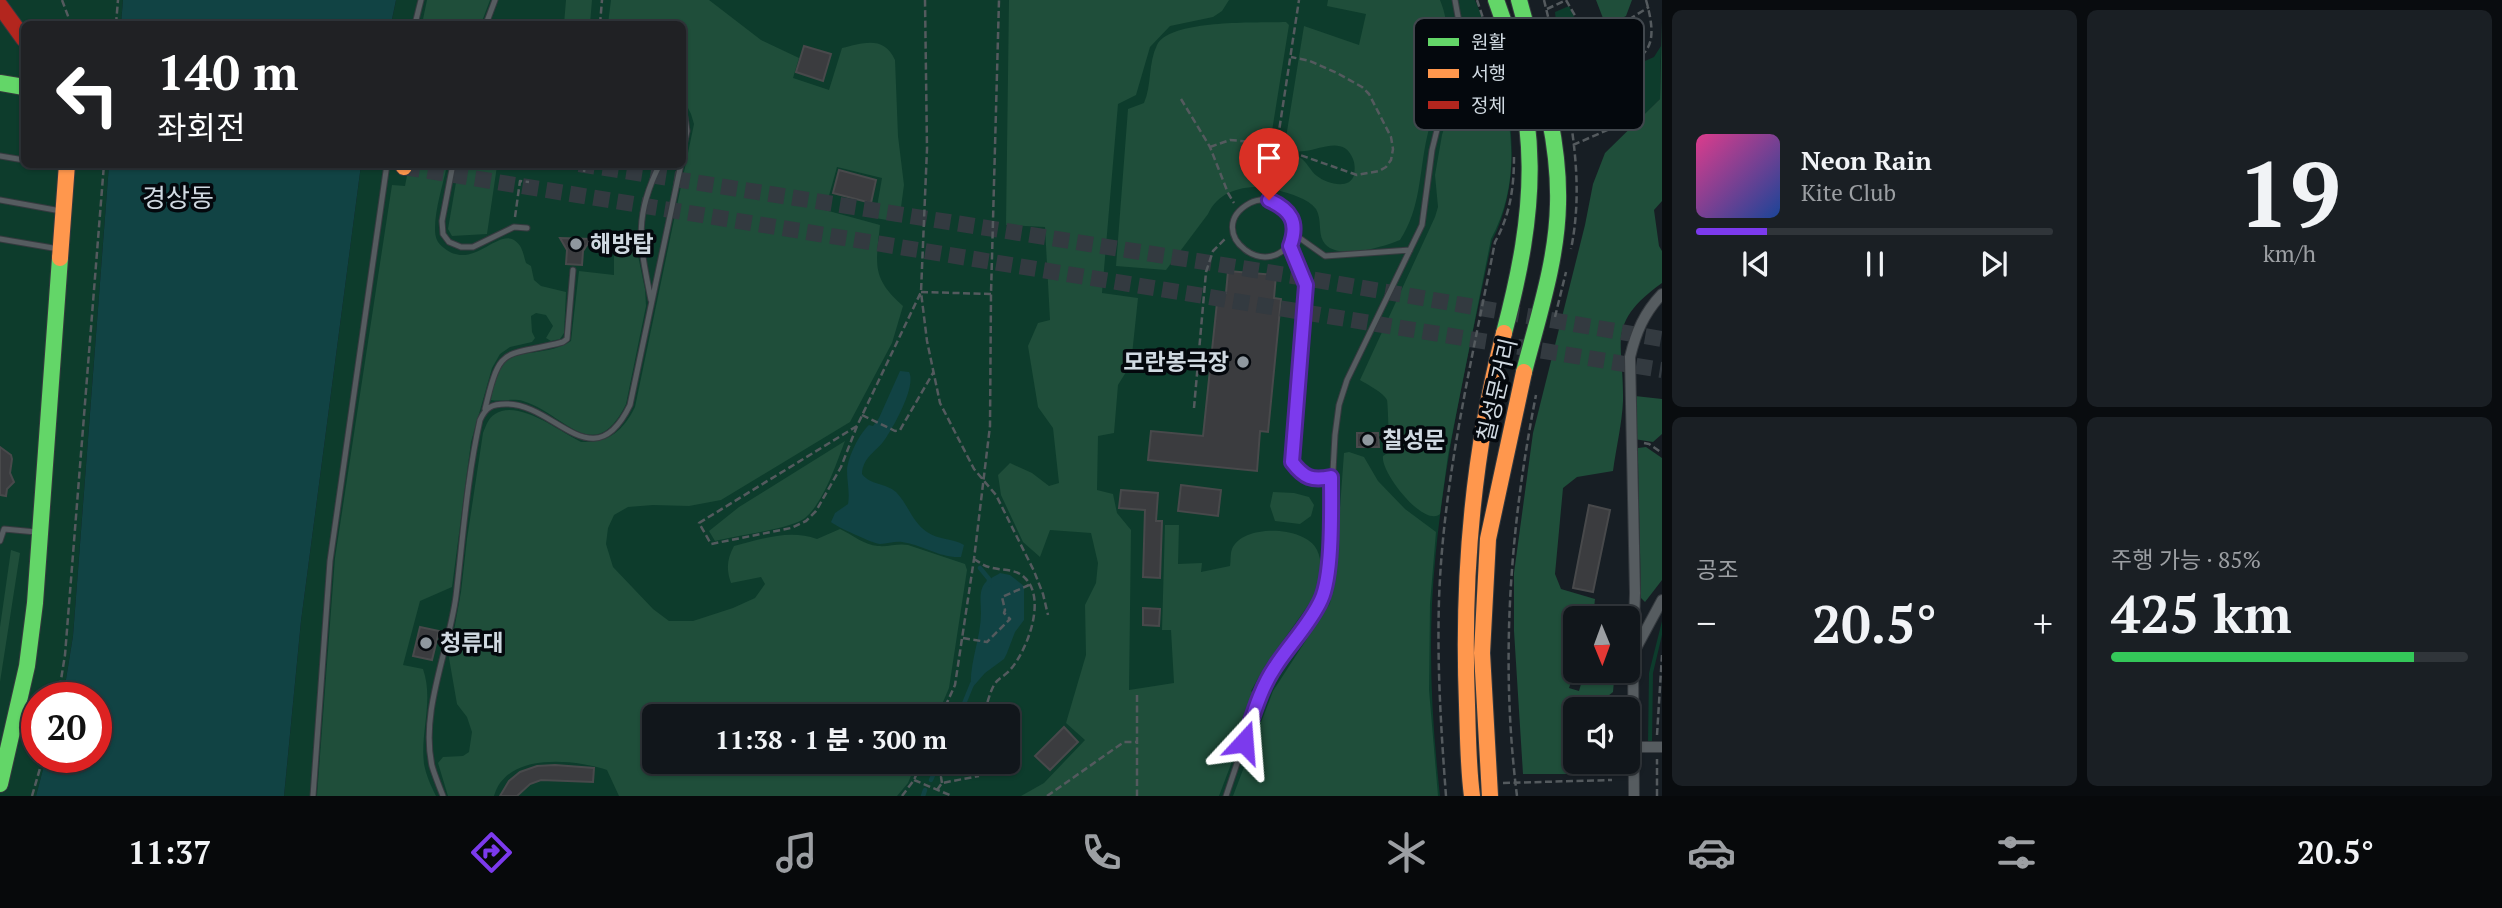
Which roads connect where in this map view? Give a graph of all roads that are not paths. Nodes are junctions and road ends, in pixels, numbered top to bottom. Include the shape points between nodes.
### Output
1 (421, 0) edge
2 (495, 0) edge
3 (1455, 0) edge
4 (1496, 0) edge
5 (1519, 0) edge
6 (0, 6) edge
7 (1458, 18) edge
8 (1503, 18) edge
9 (1524, 18) edge
10 (416, 21) edge
11 (487, 21) edge
12 (21, 35) edge
13 (0, 83) edge
14 (21, 86) edge
15 (1437, 130) edge
16 (1528, 130) edge
17 (1551, 130) edge
18 (0, 156) edge
19 (21, 160) edge
20 (67, 168) edge
21 (386, 168) edge
22 (452, 168) edge
23 (658, 168) edge
24 (680, 168) edge
25 (0, 200) edge
26 (64, 212) junction
27 (527, 228) dead end
28 (1294, 234) junction
29 (0, 240) edge
30 (1290, 246) junction
31 (61, 250) junction
32 (1409, 250) junction
33 (573, 270) dead end
34 (1662, 294) edge
35 (652, 305) junction
36 (485, 409) junction
37 (1331, 477) junction
38 (39, 533) junction
39 (0, 541) edge
40 (1662, 600) edge
41 (1635, 606) edge
42 (1640, 642) edge
43 (1640, 747) edge
44 (1659, 747) edge
45 (1634, 774) edge
46 (0, 784) edge
47 (1489, 790) edge
48 (313, 796) edge
49 (443, 796) edge
50 (1226, 796) edge
51 (1472, 796) edge
52 (1634, 796) edge

1 - 10 lane
2 - 11 lane
3 - 7 lane
4 - 8 main road, 칠성문거리
5 - 9 main road, 칠성문거리
6 - 12 main road
13 - 14 main road
15 - 32 lane via 1422,225
16 - 51 main road, 칠성문거리 via 1530,205 1525,247 1483,424 1464,590
17 - 47 main road, 칠성문거리 via 1558,204 1554,248 1488,539 1482,653
18 - 19 lane
20 - 26 main road
21 - 48 lane via 330,561
22 - 27 lane via 442,221 445,237 454,245 468,248 514,227
23 - 35 lane via 646,197 640,239
24 - 35 lane
25 - 26 lane
26 - 31 main road
28 - 30 lane
28 - 30 lane via 1292,218 1283,206 1269,200 1255,200 1235,219 1232,232 1238,245 1249,253 1263,257
28 - 32 lane via 1325,256
29 - 31 lane
30 - 37 lane via 1306,285 1292,462 1303,476
31 - 38 main road
32 - 37 lane via 1347,380 1339,405
33 - 36 lane via 567,338 500,360
34 - 41 street via 1636,332 1630,357
35 - 36 lane via 630,405 614,431 583,438 521,404 494,404
36 - 49 lane via 475,442 456,596 433,703 432,766
37 - 50 lane via 1327,579 1321,600 1259,698
38 - 39 lane via 4,529
38 - 46 main road via 27,666
40 - 42 street
43 - 44 street
45 - 52 street

